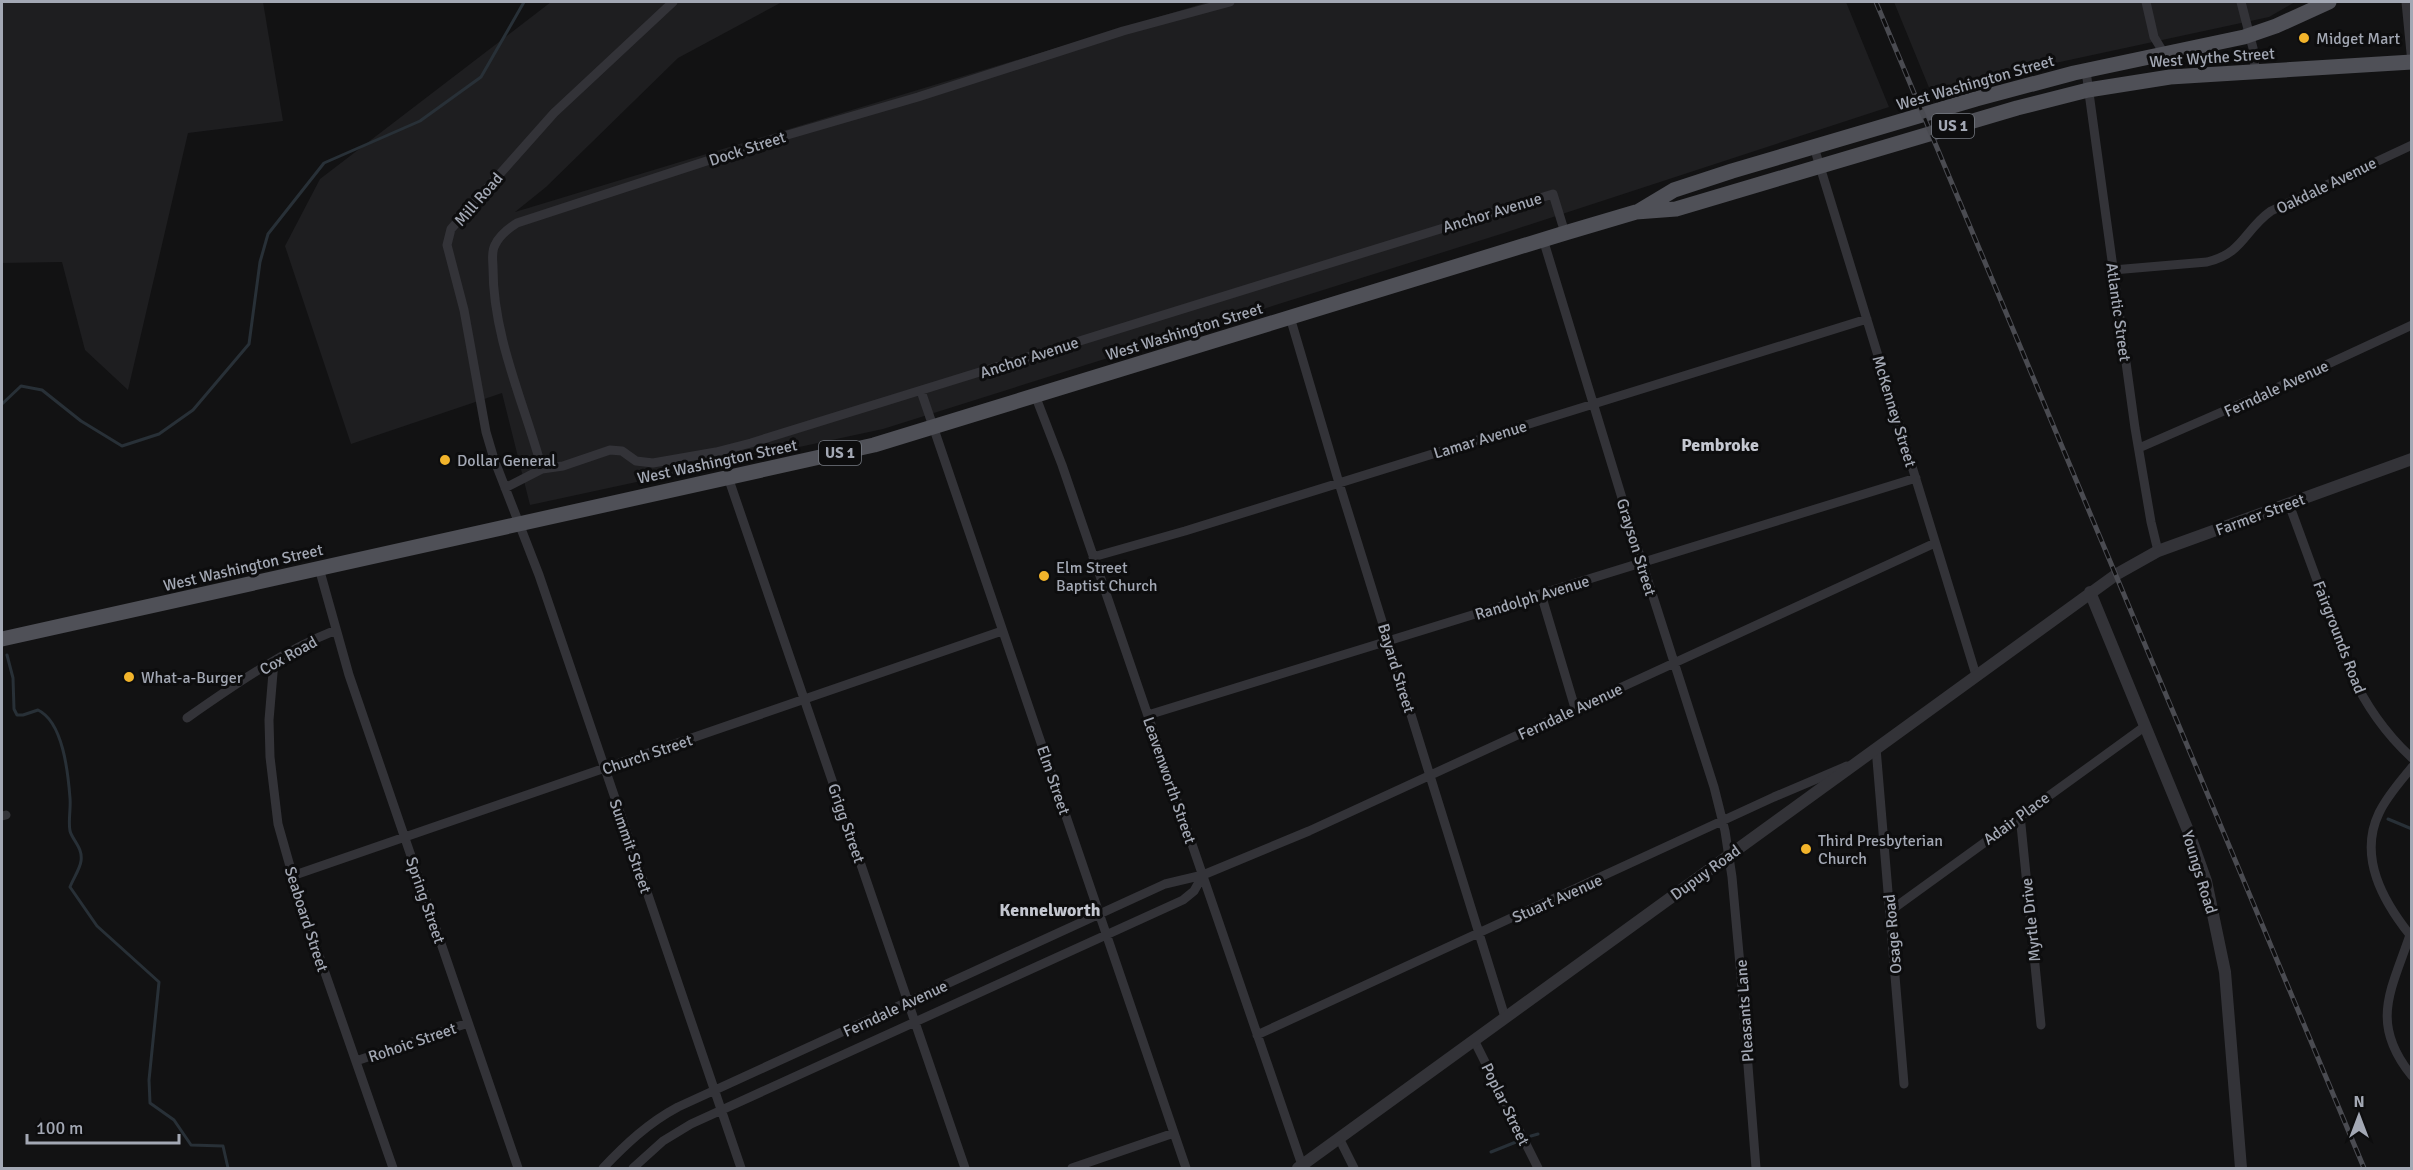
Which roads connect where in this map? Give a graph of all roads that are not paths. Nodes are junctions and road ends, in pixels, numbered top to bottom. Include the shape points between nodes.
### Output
1 (1230, 2) edge
2 (2145, 2) edge
3 (2241, 2) edge
4 (2329, 2) edge
5 (2406, 2) edge
6 (671, 3) edge
7 (2250, 35) junction
8 (2164, 55) junction
9 (2412, 62) edge
10 (2086, 71) junction
11 (2255, 72) junction
12 (2088, 90) junction
13 (2412, 145) edge
14 (1814, 147) junction
15 (1819, 166) junction
16 (1636, 212) junction
17 (1565, 233) junction
18 (1543, 239) junction
19 (2113, 270) junction
20 (1290, 317) junction
21 (1867, 319) junction
22 (2412, 325) edge
23 (921, 391) junction
24 (1035, 395) junction
25 (1594, 404) junction
26 (933, 427) junction
27 (2139, 448) junction
28 (2412, 459) edge
29 (542, 469) junction
30 (728, 477) junction
31 (1916, 478) junction
32 (1339, 483) junction
33 (506, 488) junction
34 (2289, 504) junction
35 (519, 524) junction
36 (1935, 543) junction
37 (2158, 552) junction
38 (1093, 557) junction
39 (1642, 563) junction
40 (319, 568) junction
41 (2113, 577) joint
42 (2090, 592) junction
43 (1541, 594) junction
44 (336, 630) junction
45 (1002, 631) junction
46 (2, 639) edge
47 (1388, 641) junction
48 (274, 661) junction
49 (1674, 663) junction
50 (1976, 675) junction
51 (805, 700) junction
52 (1575, 708) junction
53 (1148, 715) junction
54 (187, 718) dead end
55 (2144, 727) junction
56 (1876, 748) junction
57 (2412, 758) edge
58 (1857, 761) junction
59 (2412, 768) edge
60 (605, 769) junction
61 (1430, 774) junction
62 (2020, 815) junction
63 (1723, 821) junction
64 (404, 837) junction
65 (1729, 854) junction
66 (1203, 875) junction
67 (292, 876) junction
68 (1890, 911) junction
69 (1100, 914) junction
70 (1479, 934) junction
71 (1107, 935) junction
72 (2411, 936) edge
73 (907, 1002) junction
74 (1505, 1017) junction
75 (468, 1023) junction
76 (915, 1023) junction
77 (2040, 1025) dead end
78 (1257, 1035) junction
79 (1474, 1040) junction
80 (356, 1061) junction
81 (2412, 1076) edge
82 (1904, 1084) dead end
83 (714, 1090) junction
84 (722, 1111) junction
85 (1174, 1133) junction
86 (1339, 1138) junction
87 (1300, 1167) edge
88 (393, 1168) edge
89 (518, 1168) edge
90 (603, 1168) edge
91 (633, 1168) edge
92 (741, 1168) edge
93 (965, 1168) edge
94 (1072, 1168) edge
95 (1186, 1168) edge
96 (1354, 1168) edge
97 (1538, 1168) edge
98 (1756, 1168) edge
99 (2241, 1168) edge

1 - 29 street, Dock Street via 777,138 517,223 493,251 495,303 504,349
2 - 8 street via 2152,32
3 - 7 street
4 - 7 main road, West Washington Street / US 1
5 - 9 street
6 - 33 street, Mill Road via 548,119 448,234 447,245 464,310 486,432
7 - 8 main road, West Washington Street / US 1
7 - 11 street
8 - 10 main road, West Washington Street / US 1
9 - 11 main road, West Wythe Street / US 1
10 - 12 street, Atlantic Street
10 - 14 main road, West Washington Street / US 1
11 - 12 main road, West Wythe Street / US 1 via 2170,77
12 - 15 main road, West Washington Street / US 1
12 - 19 street, Atlantic Street
13 - 19 street, Oakdale Avenue via 2271,211 2239,247 2219,259
14 - 15 street, McKenney Street
14 - 16 main road, West Washington Street / US 1 via 1674,190
15 - 16 main road, West Washington Street / US 1 via 1676,209
15 - 21 street, McKenney Street
16 - 17 main road, West Washington Street / US 1
17 - 18 main road, West Washington Street / US 1
17 - 23 street, Anchor Avenue via 1554,194
18 - 20 main road, West Washington Street / US 1
18 - 25 street, Grayson Street
19 - 27 street, Atlantic Street
20 - 24 main road, West Washington Street / US 1
20 - 32 street, Bayard Street
21 - 25 street, Lamar Avenue
21 - 31 street, McKenney Street
22 - 27 street, Ferndale Avenue
23 - 26 street, Elm Street
23 - 29 street, Anchor Avenue via 716,452 645,464 622,451 610,450
24 - 26 main road, West Washington Street / US 1
24 - 38 street, Leavenworth Street
25 - 32 street, Lamar Avenue
25 - 39 street, Grayson Street
26 - 30 main road, West Washington Street / US 1 via 874,445
26 - 45 street, Elm Street
27 - 37 street, Atlantic Street
28 - 34 street, Farmer Street
29 - 33 street, Anchor Avenue
30 - 35 main road, West Washington Street / US 1
30 - 51 street, Grigg Street
31 - 36 street, McKenney Street
31 - 39 street, Randolph Avenue
32 - 38 street, Lamar Avenue
32 - 47 street, Bayard Street
33 - 35 street, Mill Road
34 - 37 street, Farmer Street
34 - 57 street, Fairgrounds Road via 2356,685 2372,713
35 - 40 main road, West Washington Street / US 1
35 - 60 street, Summit Street
36 - 49 street, Ferndale Avenue
36 - 50 street, McKenney Street
37 - 41 street, Farmer Street
38 - 53 street, Leavenworth Street
39 - 43 street, Randolph Avenue
39 - 49 street, Grayson Street
40 - 44 street, Cox Road
40 - 46 main road, West Washington Street / US 1
41 - 42 street, Dupuy Road
42 - 50 street, Dupuy Road
42 - 55 street, Youngs Road
43 - 47 street, Randolph Avenue
43 - 52 street
44 - 48 street, Cox Road
44 - 64 street, Spring Street
45 - 51 street, Church Street
45 - 69 street, Elm Street
47 - 53 street, Randolph Avenue
47 - 61 street, Bayard Street
48 - 54 street, Cox Road
48 - 67 street, Seaboard Street via 270,758 278,824
49 - 52 street, Ferndale Avenue
49 - 63 street, Grayson Street
50 - 56 street, Dupuy Road
51 - 60 street, Church Street
51 - 73 street, Grigg Street
52 - 61 street, Ferndale Avenue
53 - 66 street, Leavenworth Street
55 - 62 street, Adair Place
55 - 99 street, Youngs Road via 2196,850 2218,931
56 - 58 street, Dupuy Road
56 - 68 street, Osage Road
58 - 63 street, Stuart Avenue
58 - 65 street, Dupuy Road
59 - 72 street via 2378,815 2372,843 2380,892
60 - 64 street, Church Street
60 - 83 street, Summit Street
61 - 66 street, Ferndale Avenue
61 - 70 street, Bayard Street
62 - 68 street, Adair Place
62 - 77 street, Myrtle Drive
63 - 65 street, Grayson Street
63 - 70 street, Stuart Avenue
64 - 67 street, Church Street
64 - 75 street, Spring Street
65 - 74 street, Dupuy Road
65 - 98 street, Pleasants Lane
66 - 69 street, Ferndale Avenue via 1165,884
66 - 71 street, Ferndale Avenue via 1183,900
66 - 78 street, Leavenworth Street
67 - 80 street, Seaboard Street
68 - 82 street, Osage Road
69 - 71 street, Elm Street
69 - 73 street, Ferndale Avenue
70 - 74 street, Bayard Street
70 - 78 street, Stuart Avenue
71 - 76 street, Ferndale Avenue
71 - 85 street, Elm Street
72 - 81 street via 2386,1008 2391,1038
73 - 76 street, Grigg Street
73 - 83 street, Ferndale Avenue
74 - 79 street, Dupuy Road
75 - 80 street, Rohoic Street
75 - 89 street, Spring Street
76 - 84 street, Ferndale Avenue
76 - 93 street, Grigg Street
78 - 87 street, Leavenworth Street
79 - 86 street, Dupuy Road
79 - 97 street, Poplar Street
80 - 88 street, Seaboard Street
83 - 84 street, Summit Street
83 - 90 street, Ferndale Avenue via 649,1124
84 - 91 street, Ferndale Avenue via 677,1132
84 - 92 street, Summit Street
85 - 94 street
85 - 95 street, Elm Street
86 - 87 street, Dupuy Road
86 - 96 street

